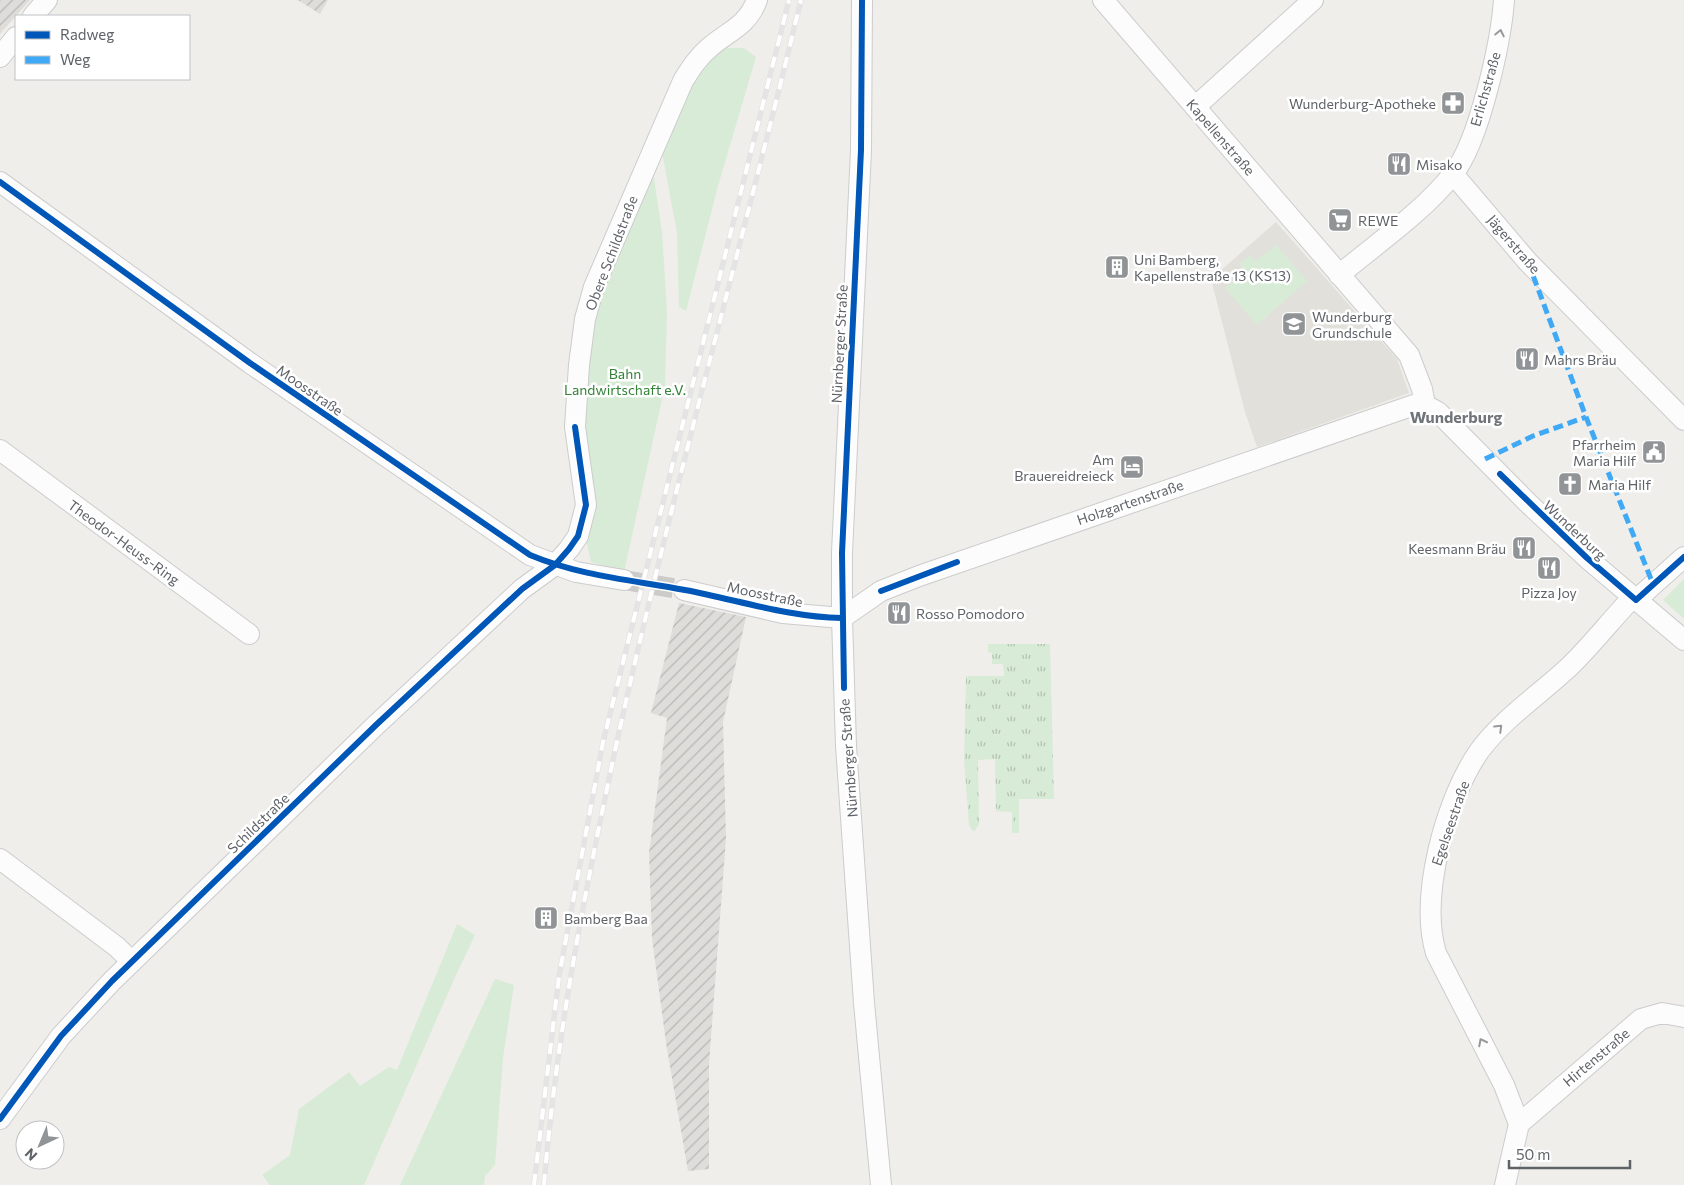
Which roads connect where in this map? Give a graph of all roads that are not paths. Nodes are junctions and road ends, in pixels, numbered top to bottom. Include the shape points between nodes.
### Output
1 (46, 0) edge
2 (756, 0) edge
3 (862, 0) edge
4 (1103, 0) edge
5 (1313, 0) edge
6 (1504, 0) edge
7 (34, 15) edge
8 (15, 38) edge
9 (0, 57) edge
10 (1195, 107) junction
11 (1453, 174) junction
12 (0, 182) edge
13 (1339, 275) junction
14 (1425, 405) junction
15 (1684, 420) edge
16 (0, 450) edge
17 (1684, 557) edge
18 (555, 565) junction
19 (624, 580) tunnel mouth
20 (684, 590) tunnel mouth
21 (1635, 599) junction
22 (842, 618) junction
23 (249, 634) dead end
24 (1684, 640) edge
25 (0, 859) edge
26 (132, 962) junction
27 (1684, 1017) edge
28 (0, 1119) edge
29 (1519, 1124) junction
30 (881, 1185) edge
31 (1505, 1185) edge

1 - 7 street
2 - 18 street, Obere Schildstraße via 734,32 696,60 672,104 594,287 585,319 576,418 586,505 578,536
3 - 22 street, Nürnberger Straße via 860,150
4 - 10 street, Kapellenstraße
5 - 10 street
11 -> 6 street, Erlichstraße via 1472,137 1502,27
8 - 9 street
10 - 13 street, Kapellenstraße
11 - 13 street via 1422,205
11 - 15 street, Jägerstraße via 1548,283
12 - 18 street, Moosstraße via 300,398 530,555
13 - 14 street via 1410,355
14 - 21 street, Wunderburg via 1438,412 1528,503
14 - 22 street, Holzgartenstraße via 1406,408 948,565 881,591
16 - 23 street, Theodor-Heuss-Ring
17 - 21 street, Egelseestraße
18 - 19 street, Moosstraße
18 - 26 street, Schildstraße via 522,589
20 - 22 street, Moosstraße via 783,613
21 - 24 street, Wunderburg
29 -> 21 street, Egelseestraße via 1504,1085 1436,953 1432,904 1436,857 1461,786 1480,751 1501,726 1570,666
22 - 30 street, Nürnberger Straße via 846,746 862,984
25 - 26 street
26 - 28 street, Schildstraße via 61,1036
27 - 29 street, Hirtenstraße via 1662,1014 1641,1019
29 - 31 street

